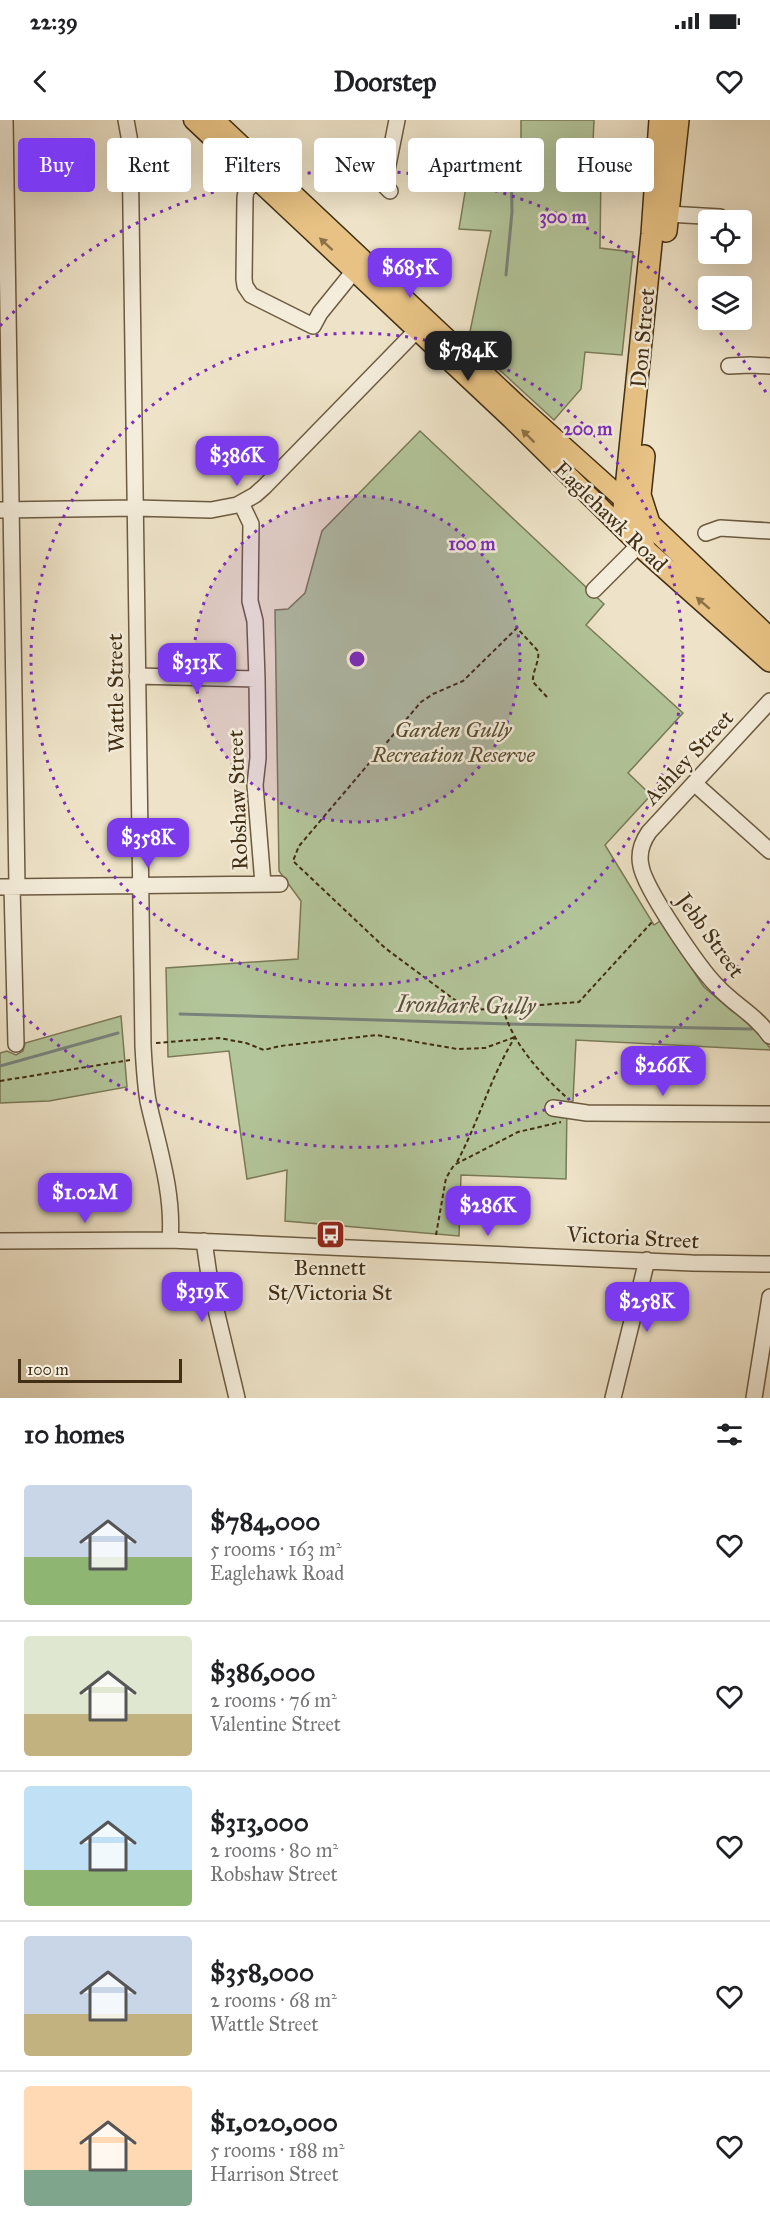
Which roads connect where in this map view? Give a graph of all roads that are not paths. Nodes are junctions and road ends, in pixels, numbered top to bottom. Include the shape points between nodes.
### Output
1 (5, 120) edge
2 (126, 120) edge
3 (133, 120) edge
4 (193, 120) edge
5 (215, 120) edge
6 (397, 120) edge
7 (660, 120) edge
8 (678, 120) edge
9 (129, 138) edge
10 (131, 138) edge
11 (212, 138) edge
12 (393, 138) edge
13 (131, 192) edge
14 (246, 192) edge
15 (270, 192) edge
16 (668, 214) junction
17 (698, 216) edge
18 (354, 271) junction
19 (422, 325) junction
20 (729, 366) dead end
21 (770, 366) edge
22 (587, 467) junction
23 (581, 490) junction
24 (624, 500) junction
25 (241, 503) junction
26 (135, 508) junction
27 (6, 510) edge
28 (649, 523) junction
29 (770, 531) edge
30 (706, 533) dead end
31 (642, 548) junction
32 (594, 590) dead end
33 (770, 639) edge
34 (770, 661) edge
35 (137, 676) junction
36 (257, 679) junction
37 (770, 701) edge
38 (694, 783) junction
39 (642, 846) joint
40 (770, 851) edge
41 (262, 884) junction
42 (280, 884) dead end
43 (141, 885) junction
44 (10, 887) edge
45 (768, 1029) edge
46 (16, 1044) dead end
47 (553, 1108) dead end
48 (770, 1114) edge
49 (170, 1240) junction
50 (0, 1241) edge
51 (204, 1241) junction
52 (647, 1260) junction
53 (770, 1264) edge
54 (770, 1297) edge
55 (237, 1398) edge
56 (613, 1398) edge
57 (754, 1398) edge

1 - 27 street
2 - 9 street, Wattle Street
3 - 10 street, Wattle Street
4 - 11 main road, Eaglehawk Road
5 - 19 main road, Eaglehawk Road
6 - 12 street
7 - 24 highway, Don Street
8 - 16 highway, Don Street
13 - 26 street, Wattle Street
14 - 18 street via 244,279 250,296 313,326
18 -> 15 main road, Eaglehawk Road
16 - 17 street
16 - 28 highway, Don Street via 640,486
18 - 19 main road, Eaglehawk Road
19 - 22 main road, Eaglehawk Road
23 -> 19 main road, Eaglehawk Road
19 - 25 street via 269,482
20 - 21 street
22 - 23 main road via 586,483
22 - 24 main road, Eaglehawk Road
23 - 31 main road, Eaglehawk Road
24 - 28 highway, Eaglehawk Road
24 - 31 highway, Don Street via 627,517
25 - 26 street via 212,510
25 - 36 street, Robshaw Street via 251,524 250,601 255,621
26 - 27 street
26 - 35 street, Wattle Street
27 - 44 street
28 - 33 highway, Eaglehawk Road
29 - 30 street via 728,528
31 - 32 street
34 -> 31 highway, Eaglehawk Road
35 - 36 street
35 - 43 street, Wattle Street
36 - 41 street, Robshaw Street via 255,785
37 - 38 street, Ashley Street
38 - 39 street, Ashley Street via 649,832
38 - 40 street
39 - 45 street, Jebb Street via 640,864 646,879 694,957 717,987
41 - 42 street
41 - 43 street
43 - 44 street
43 - 49 street, Wattle Street via 143,1046 148,1098 169,1201
44 - 46 street
47 - 48 street via 570,1116
49 - 50 street, Victoria Street
49 - 51 street, Victoria Street
51 - 52 street, Victoria Street
51 - 55 street via 211,1289
52 - 53 street, Victoria Street
52 - 56 street
54 - 57 street

